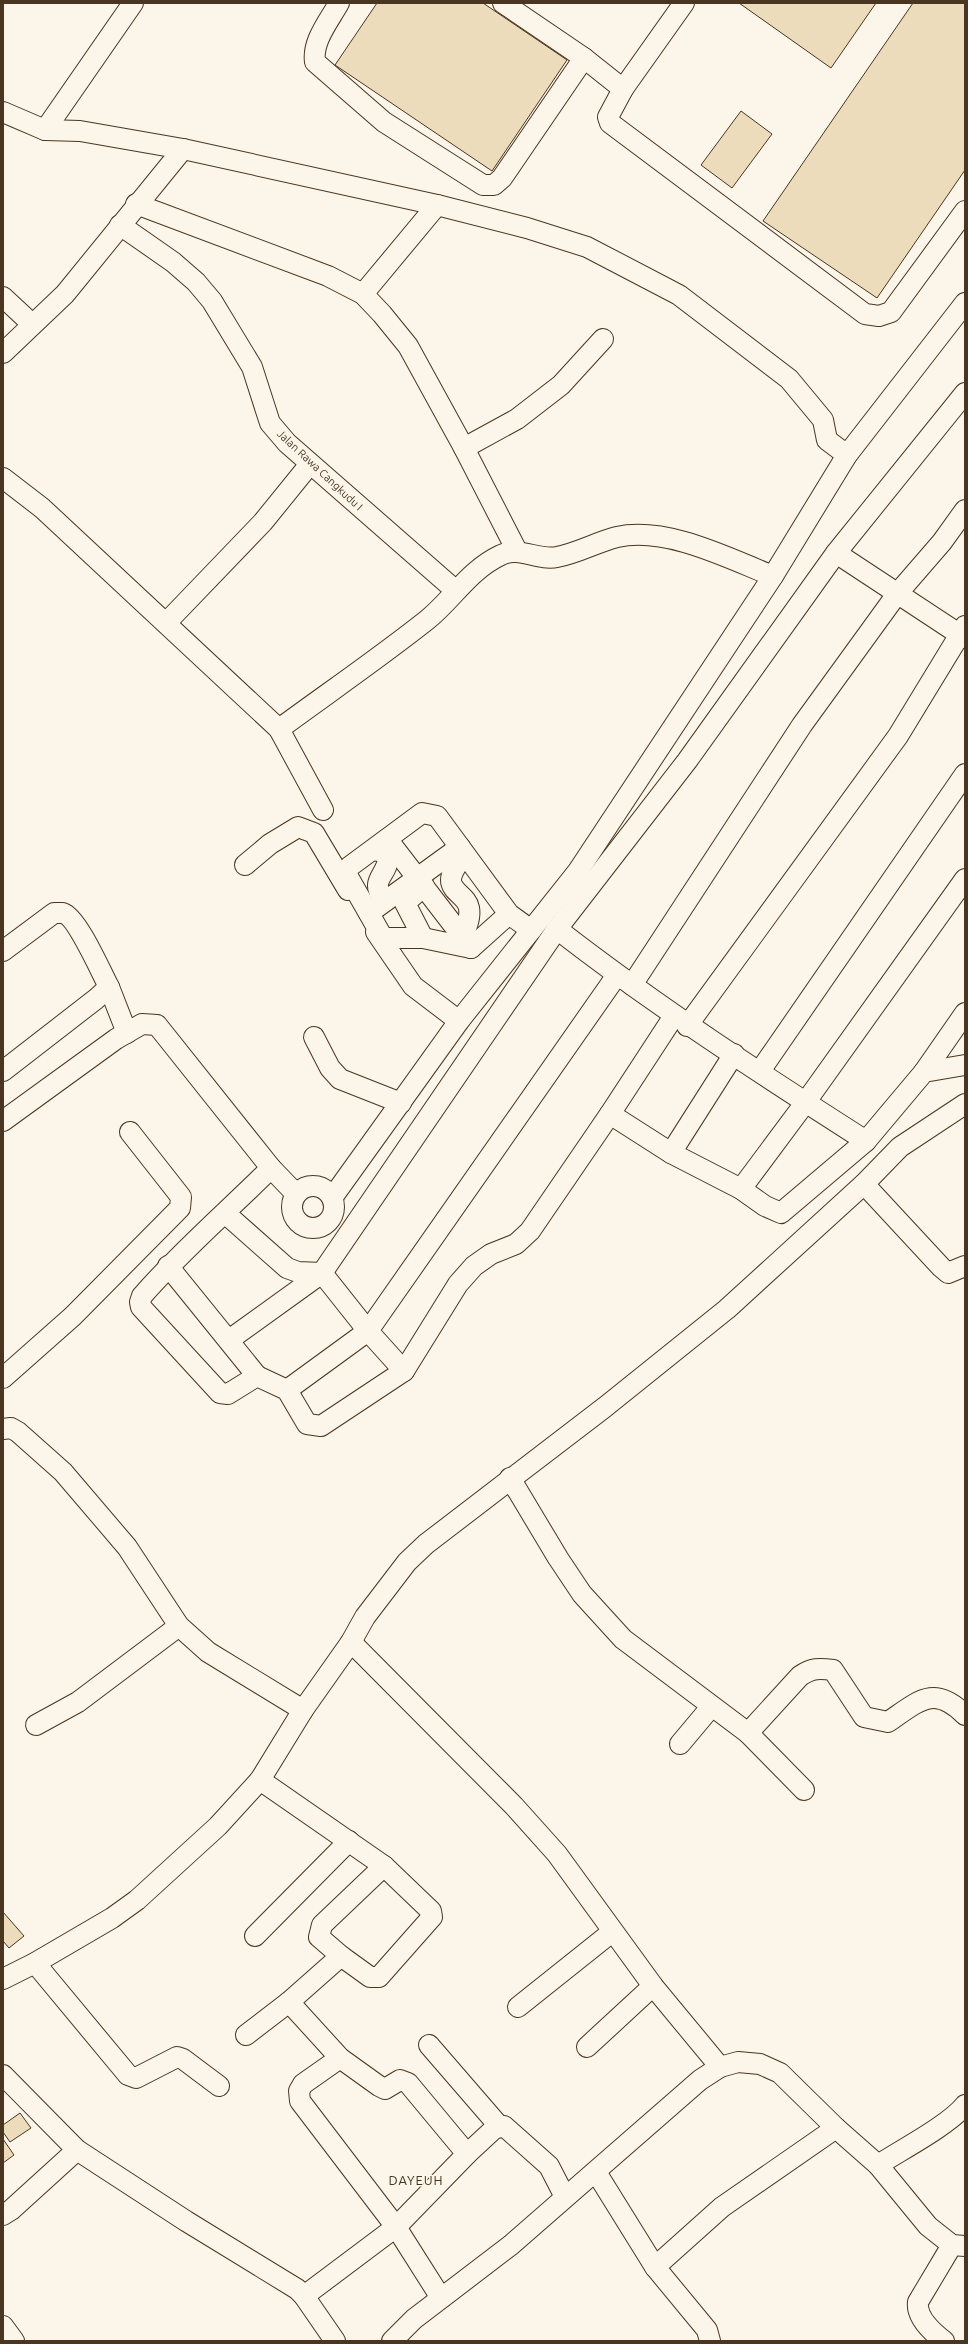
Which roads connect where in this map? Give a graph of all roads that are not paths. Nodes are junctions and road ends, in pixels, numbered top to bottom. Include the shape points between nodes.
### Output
1 (133, 3) edge
2 (339, 3) edge
3 (503, 3) edge
4 (684, 3) edge
5 (584, 58) junction
6 (623, 89) junction
7 (3, 112) edge
8 (45, 130) junction
9 (183, 149) junction
10 (136, 204) junction
11 (437, 205) junction
12 (965, 211) edge
13 (120, 225) junction
14 (363, 294) junction
15 (3, 297) edge
16 (965, 303) edge
17 (32, 324) junction
18 (958, 327) edge
19 (604, 338) dead end
20 (3, 353) edge
21 (965, 393) edge
22 (464, 448) junction
23 (847, 455) junction
24 (310, 464) junction
25 (3, 478) edge
26 (965, 510) edge
27 (517, 551) junction
28 (836, 553) junction
29 (773, 576) junction
30 (455, 590) junction
31 (897, 594) junction
32 (166, 623) junction
33 (963, 633) edge
34 (279, 730) junction
35 (965, 774) edge
36 (323, 810) dead end
37 (381, 845) junction
38 (462, 851) junction
39 (245, 865) dead end
40 (965, 879) edge
41 (422, 881) junction
42 (385, 901) junction
43 (405, 904) junction
44 (509, 914) junction
45 (372, 919) junction
46 (557, 929) junction
47 (531, 930) junction
48 (423, 938) junction
49 (467, 942) junction
50 (3, 951) edge
51 (624, 980) junction
52 (109, 987) junction
53 (965, 1013) edge
54 (459, 1021) junction
55 (680, 1021) junction
56 (127, 1033) junction
57 (314, 1037) dead end
58 (734, 1054) junction
59 (965, 1065) edge
60 (3, 1071) edge
61 (760, 1071) junction
62 (924, 1072) junction
63 (401, 1103) junction
64 (806, 1103) junction
65 (965, 1104) edge
66 (610, 1114) junction
67 (3, 1122) edge
68 (130, 1132) dead end
69 (866, 1141) junction
70 (672, 1153) junction
71 (271, 1168) junction
72 (864, 1184) junction
73 (741, 1189) junction
74 (296, 1194) junction
75 (332, 1198) junction
76 (226, 1214) junction
77 (168, 1266) junction
78 (965, 1266) edge
79 (322, 1273) junction
80 (368, 1332) junction
81 (229, 1340) junction
82 (404, 1370) junction
83 (257, 1376) junction
84 (3, 1378) edge
85 (287, 1390) junction
86 (3, 1429) edge
87 (510, 1478) junction
88 (179, 1626) junction
89 (351, 1642) junction
90 (711, 1707) junction
91 (303, 1710) junction
92 (965, 1715) edge
93 (36, 1724) dead end
94 (748, 1733) junction
95 (680, 1744) dead end
96 (260, 1780) junction
97 (804, 1790) dead end
98 (349, 1841) junction
99 (384, 1866) junction
100 (612, 1932) junction
101 (255, 1936) dead end
102 (341, 1956) junction
103 (35, 1963) junction
104 (3, 1979) edge
105 (653, 1986) junction
106 (289, 2002) junction
107 (518, 2007) dead end
108 (246, 2035) dead end
109 (429, 2045) dead end
110 (587, 2047) dead end
111 (340, 2058) junction
112 (720, 2067) junction
113 (3, 2075) edge
114 (219, 2086) dead end
115 (965, 2105) edge
116 (499, 2126) junction
117 (836, 2128) junction
118 (76, 2150) junction
119 (467, 2154) junction
120 (878, 2165) junction
121 (596, 2172) junction
122 (565, 2197) junction
123 (3, 2215) edge
124 (396, 2227) junction
125 (959, 2245) edge
126 (655, 2267) junction
127 (304, 2296) junction
128 (441, 2298) junction
129 (3, 2326) edge
130 (941, 2340) edge
131 (14, 2341) edge
132 (335, 2341) edge
133 (392, 2341) edge
134 (710, 2341) edge

1 - 8 street
2 - 5 street via 313,51 315,62 384,122 483,185 494,184 502,178
3 - 5 street
4 - 6 street
5 - 6 street
6 - 12 street via 608,117 610,123 865,314 878,316 891,312
7 - 8 street
8 - 9 street via 80,132
9 - 10 street
9 - 11 street
10 - 13 street
10 - 14 street via 328,276
11 - 14 street
11 - 23 street via 527,228 587,247 679,295 789,379 823,420 827,440
13 - 17 street via 65,294
13 - 24 street, Jalan Rawa Cangkudu I via 190,277 212,301 252,367 270,423
14 - 22 street via 408,346
15 - 17 street
16 - 18 street
17 - 20 street
18 - 23 street
19 - 22 street via 561,385 517,418
21 - 28 street
22 - 27 street
23 - 29 street
24 - 30 street, Jalan Rawa Cangkudu I
24 - 32 street via 263,522
25 - 32 street via 42,508
26 - 31 street via 942,542
27 - 29 street via 535,557 556,558 617,537 639,534 672,539
27 - 30 street via 502,554 487,563 472,573
28 - 31 street
28 - 46 street via 687,761
29 - 47 street via 578,871
30 - 34 street via 428,619
31 - 33 street
31 - 51 street
32 - 34 street
33 - 55 street via 898,736
34 - 36 street
35 - 61 street
37 - 38 street via 422,813 429,813 437,816
37 - 41 street
37 - 42 street via 383,852 388,856 378,889
37 - 45 street via 347,871
38 - 41 street
38 - 44 street
38 - 49 street via 450,880 453,888 469,908
39 - 54 street via 270,844 298,827 314,833 407,978 419,992
40 - 64 street
41 - 42 street
41 - 43 street
41 - 49 street
42 - 45 street
43 - 45 street
43 - 48 street
44 - 47 street
44 - 49 street
45 - 48 street via 383,938
46 - 51 street
46 - 79 street
47 - 54 street
48 - 49 street
50 - 52 street via 54,913 64,914 72,920 89,947
51 - 55 street
51 - 80 street
52 - 56 street
52 - 60 street
53 - 62 street
54 - 63 street
55 - 58 street
55 - 66 street
56 - 67 street
56 - 71 street via 142,1024 157,1025
57 - 63 street via 330,1068 340,1078
58 - 61 street
58 - 70 street
59 - 62 street
61 - 64 street
62 - 69 street
63 - 75 street
64 - 69 street
64 - 73 street
65 - 72 street via 900,1147
66 - 70 street
66 - 82 street via 530,1232 516,1244 490,1254 474,1266 458,1284
68 - 84 street via 181,1197 180,1208 73,1316
69 - 73 street via 781,1213 771,1210
70 - 73 street
71 - 74 street
71 - 76 street
72 - 78 street via 948,1273
72 - 87 street via 727,1309
74 - 75 street via 301,1189 315,1186 322,1188
74 - 75 street via 291,1206 294,1218 298,1223 310,1228 323,1226 332,1217
76 - 77 street
76 - 79 street via 287,1268 298,1272
77 - 81 street
77 - 83 street via 142,1296 141,1307 220,1393 228,1394
79 - 80 street
79 - 81 street
80 - 82 street
80 - 85 street
81 - 83 street
82 - 85 street via 321,1426 307,1424
83 - 85 street
86 - 88 street via 11,1428 18,1432 63,1472 127,1547
87 - 89 street via 407,1562 365,1618
87 - 90 street via 582,1594 623,1639
88 - 91 street via 208,1652
88 - 93 street via 78,1702
89 - 91 street
89 - 100 street via 514,1806 558,1854
90 - 94 street
90 - 95 street
91 - 96 street
92 - 94 street via 954,1704 942,1698 931,1697 918,1702 888,1722 871,1720 864,1717 833,1670 818,1668 800,1676
94 - 97 street
96 - 98 street
96 - 103 street via 218,1826 137,1900 112,1918
98 - 99 street
98 - 101 street
99 - 102 street via 322,1925 319,1931 319,1937
99 - 102 street via 431,1911 432,1917 379,1977 370,1977
100 - 105 street
100 - 107 street
102 - 106 street
103 - 104 street
103 - 114 street via 128,2075 136,2078 177,2057 183,2058
105 - 110 street
105 - 112 street
106 - 108 street
106 - 111 street
109 - 116 street
111 - 119 street via 385,2089 400,2080 404,2081
111 - 124 street via 303,2084 299,2091 300,2101
112 - 117 street via 738,2062 760,2064 780,2073
112 - 121 street via 700,2080
113 - 118 street
115 - 120 street via 960,2112
116 - 119 street
116 - 122 street via 509,2129 549,2166
117 - 120 street
117 - 126 street via 722,2207
118 - 123 street
118 - 127 street via 186,2222 288,2282
119 - 124 street
120 - 125 street via 928,2226
121 - 122 street
121 - 126 street
122 - 128 street via 511,2245
124 - 127 street
124 - 128 street
125 - 130 street via 918,2302 919,2316
126 - 134 street via 703,2325 710,2336
127 - 132 street
128 - 133 street via 414,2319
129 - 131 street

